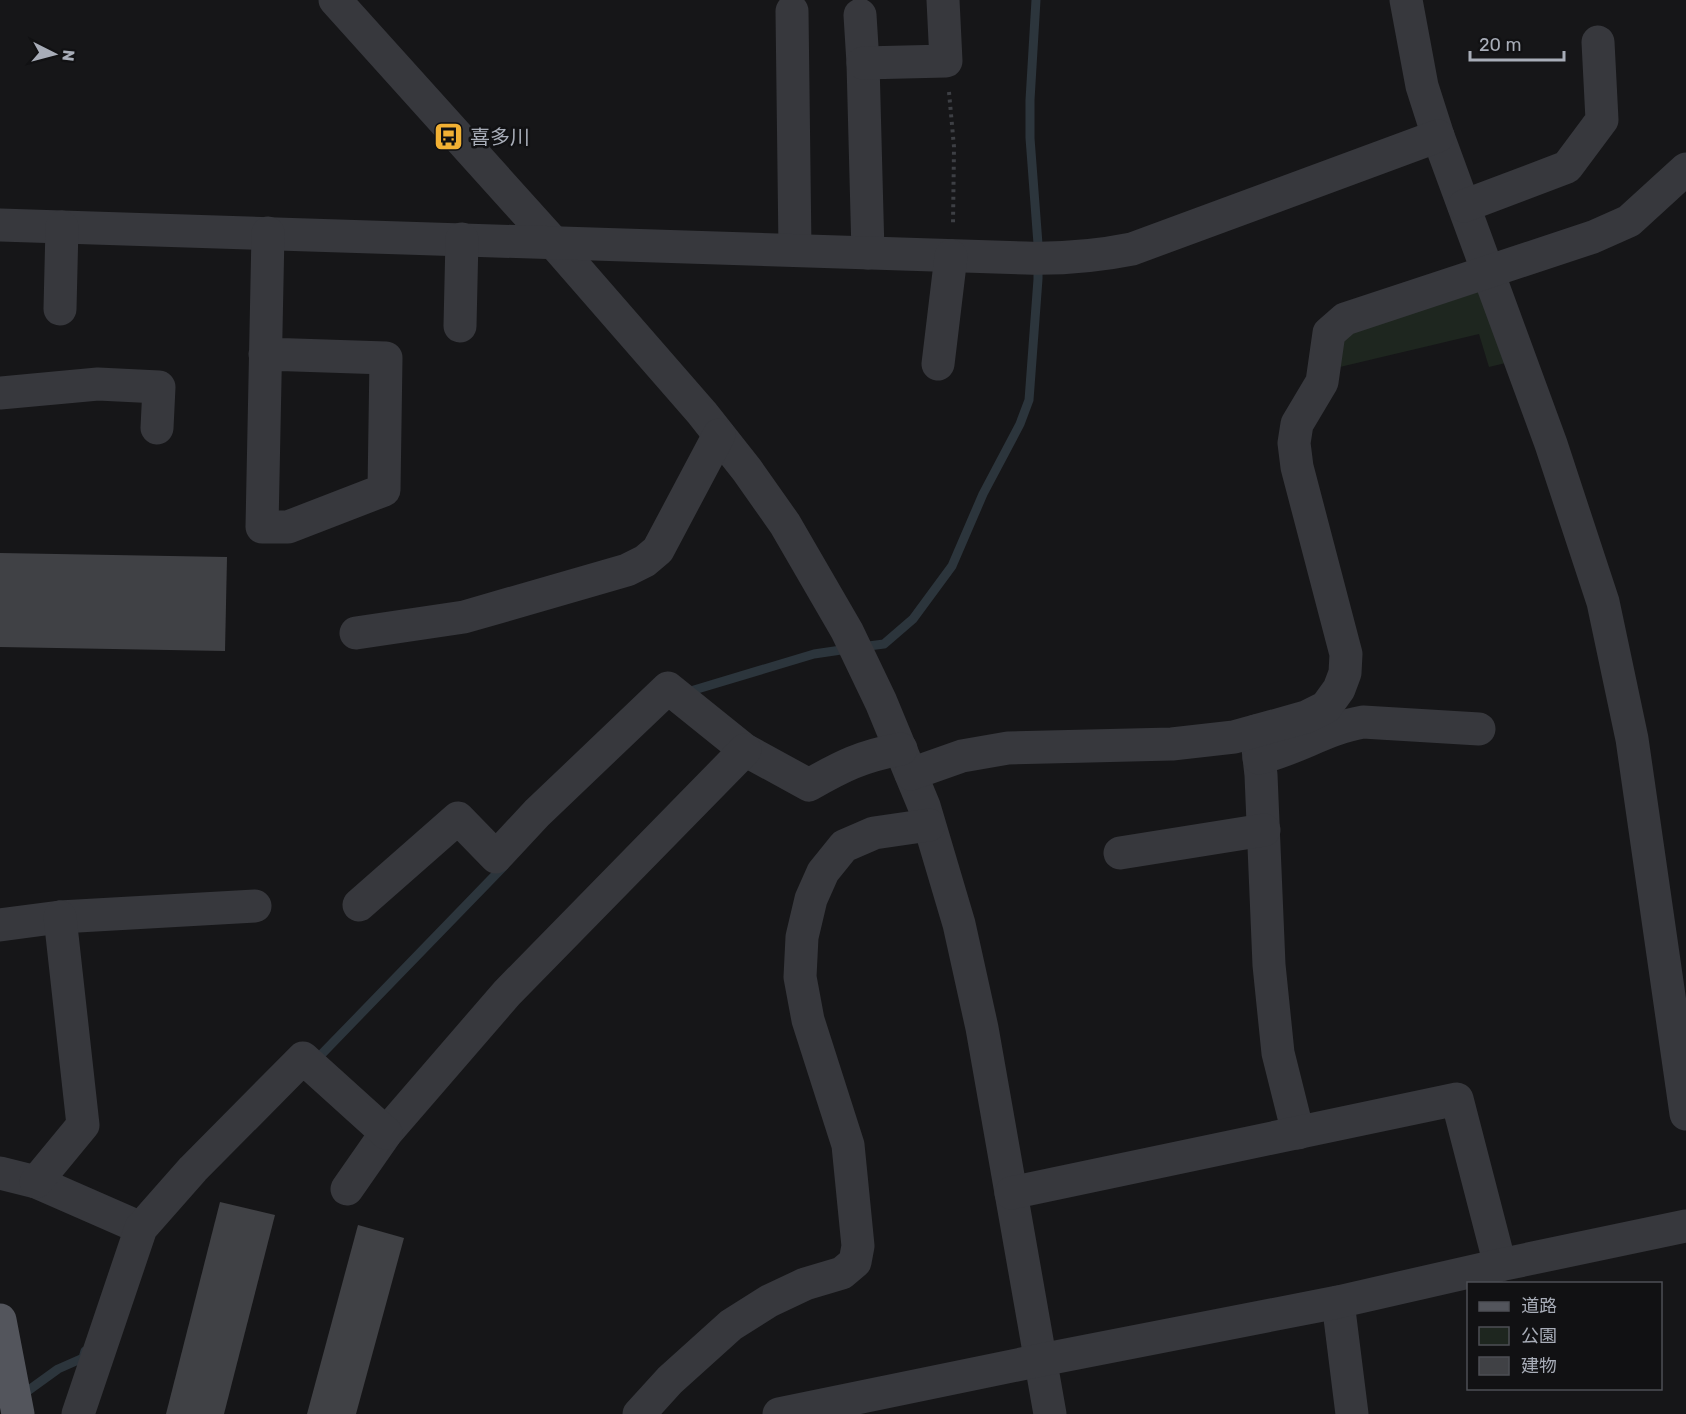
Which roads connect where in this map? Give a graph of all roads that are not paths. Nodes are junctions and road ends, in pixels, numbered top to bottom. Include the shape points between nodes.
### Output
1 (943, 0) edge
2 (1406, 0) edge
3 (352, 6) edge
4 (792, 11) dead end
5 (860, 15) dead end
6 (1598, 42) dead end
7 (863, 63) junction
8 (1438, 136) junction
9 (1686, 169) edge
10 (1464, 206) junction
11 (0, 225) edge
12 (62, 227) junction
13 (268, 233) junction
14 (462, 239) junction
15 (553, 242) junction
16 (795, 250) junction
17 (868, 253) junction
18 (951, 256) junction
19 (1488, 272) junction
20 (60, 309) dead end
21 (460, 326) dead end
22 (266, 354) junction
23 (938, 364) dead end
24 (0, 393) edge
25 (157, 428) dead end
26 (719, 435) junction
27 (356, 633) dead end
28 (1315, 726) junction
29 (1479, 729) dead end
30 (1258, 744) junction
31 (745, 750) junction
32 (906, 761) junction
33 (929, 825) junction
34 (1264, 830) junction
35 (1120, 854) dead end
36 (359, 905) dead end
37 (255, 906) dead end
38 (60, 918) junction
39 (0, 925) edge
40 (1686, 1114) edge
41 (1298, 1132) junction
42 (386, 1133) junction
43 (0, 1173) edge
44 (36, 1182) junction
45 (347, 1189) dead end
46 (1011, 1193) junction
47 (1686, 1226) edge
48 (141, 1228) junction
49 (1500, 1264) junction
50 (1338, 1302) junction
51 (0, 1320) edge
52 (1041, 1360) junction
53 (832, 1409) edge
54 (18, 1414) edge
55 (78, 1414) edge
56 (639, 1414) edge
57 (779, 1414) edge
58 (1050, 1414) edge
59 (1352, 1414) edge

1 - 7 street via 946,61
2 - 8 street via 1422,86
3 - 15 street
4 - 16 street
5 - 7 street
6 - 10 street via 1602,120 1567,167
7 - 17 street
8 - 10 street
8 - 18 street via 1132,249 1037,259
9 - 19 street via 1629,221
10 - 19 street
11 - 12 street
12 - 13 street
12 - 20 street
13 - 14 street
13 - 22 street
14 - 15 street
14 - 21 street
15 - 16 street
15 - 26 street
16 - 17 street
17 - 18 street
18 - 23 street
19 - 28 street via 1345,320 1329,333 1322,382 1297,424 1294,443 1346,654 1339,689
19 - 40 street via 1551,444 1605,613 1632,739
22 - 22 street via 262,527 288,527 384,490 386,358
24 - 25 street via 98,384 159,387
26 - 27 street via 658,550 645,561 627,570 464,617
26 - 32 street via 784,524 820,583 847,631
28 - 29 street via 1363,722
28 - 30 street
30 - 32 street via 1234,737 1172,744 1008,748
30 - 34 street
31 - 32 street via 809,785 873,754
31 - 36 street via 668,688 496,856 458,818
31 - 42 street via 507,993
32 - 33 street
33 - 46 street via 959,924
33 - 56 street via 874,833 844,846 823,872 811,899 802,937 800,977 808,1020 848,1145 858,1246 855,1262 842,1273 769,1301 731,1325
34 - 35 street
34 - 41 street via 1269,965 1278,1053
37 - 38 street
38 - 39 street
38 - 44 street via 82,1125
41 - 46 street
41 - 49 street via 1457,1099
42 - 45 street
42 - 48 street via 303,1058 193,1169
43 - 44 street
44 - 48 street
46 - 52 street
47 - 49 street
48 - 55 street
49 - 50 street
50 - 52 street
50 - 59 street
51 - 54 main road
52 - 53 street
52 - 58 street
53 - 57 street

